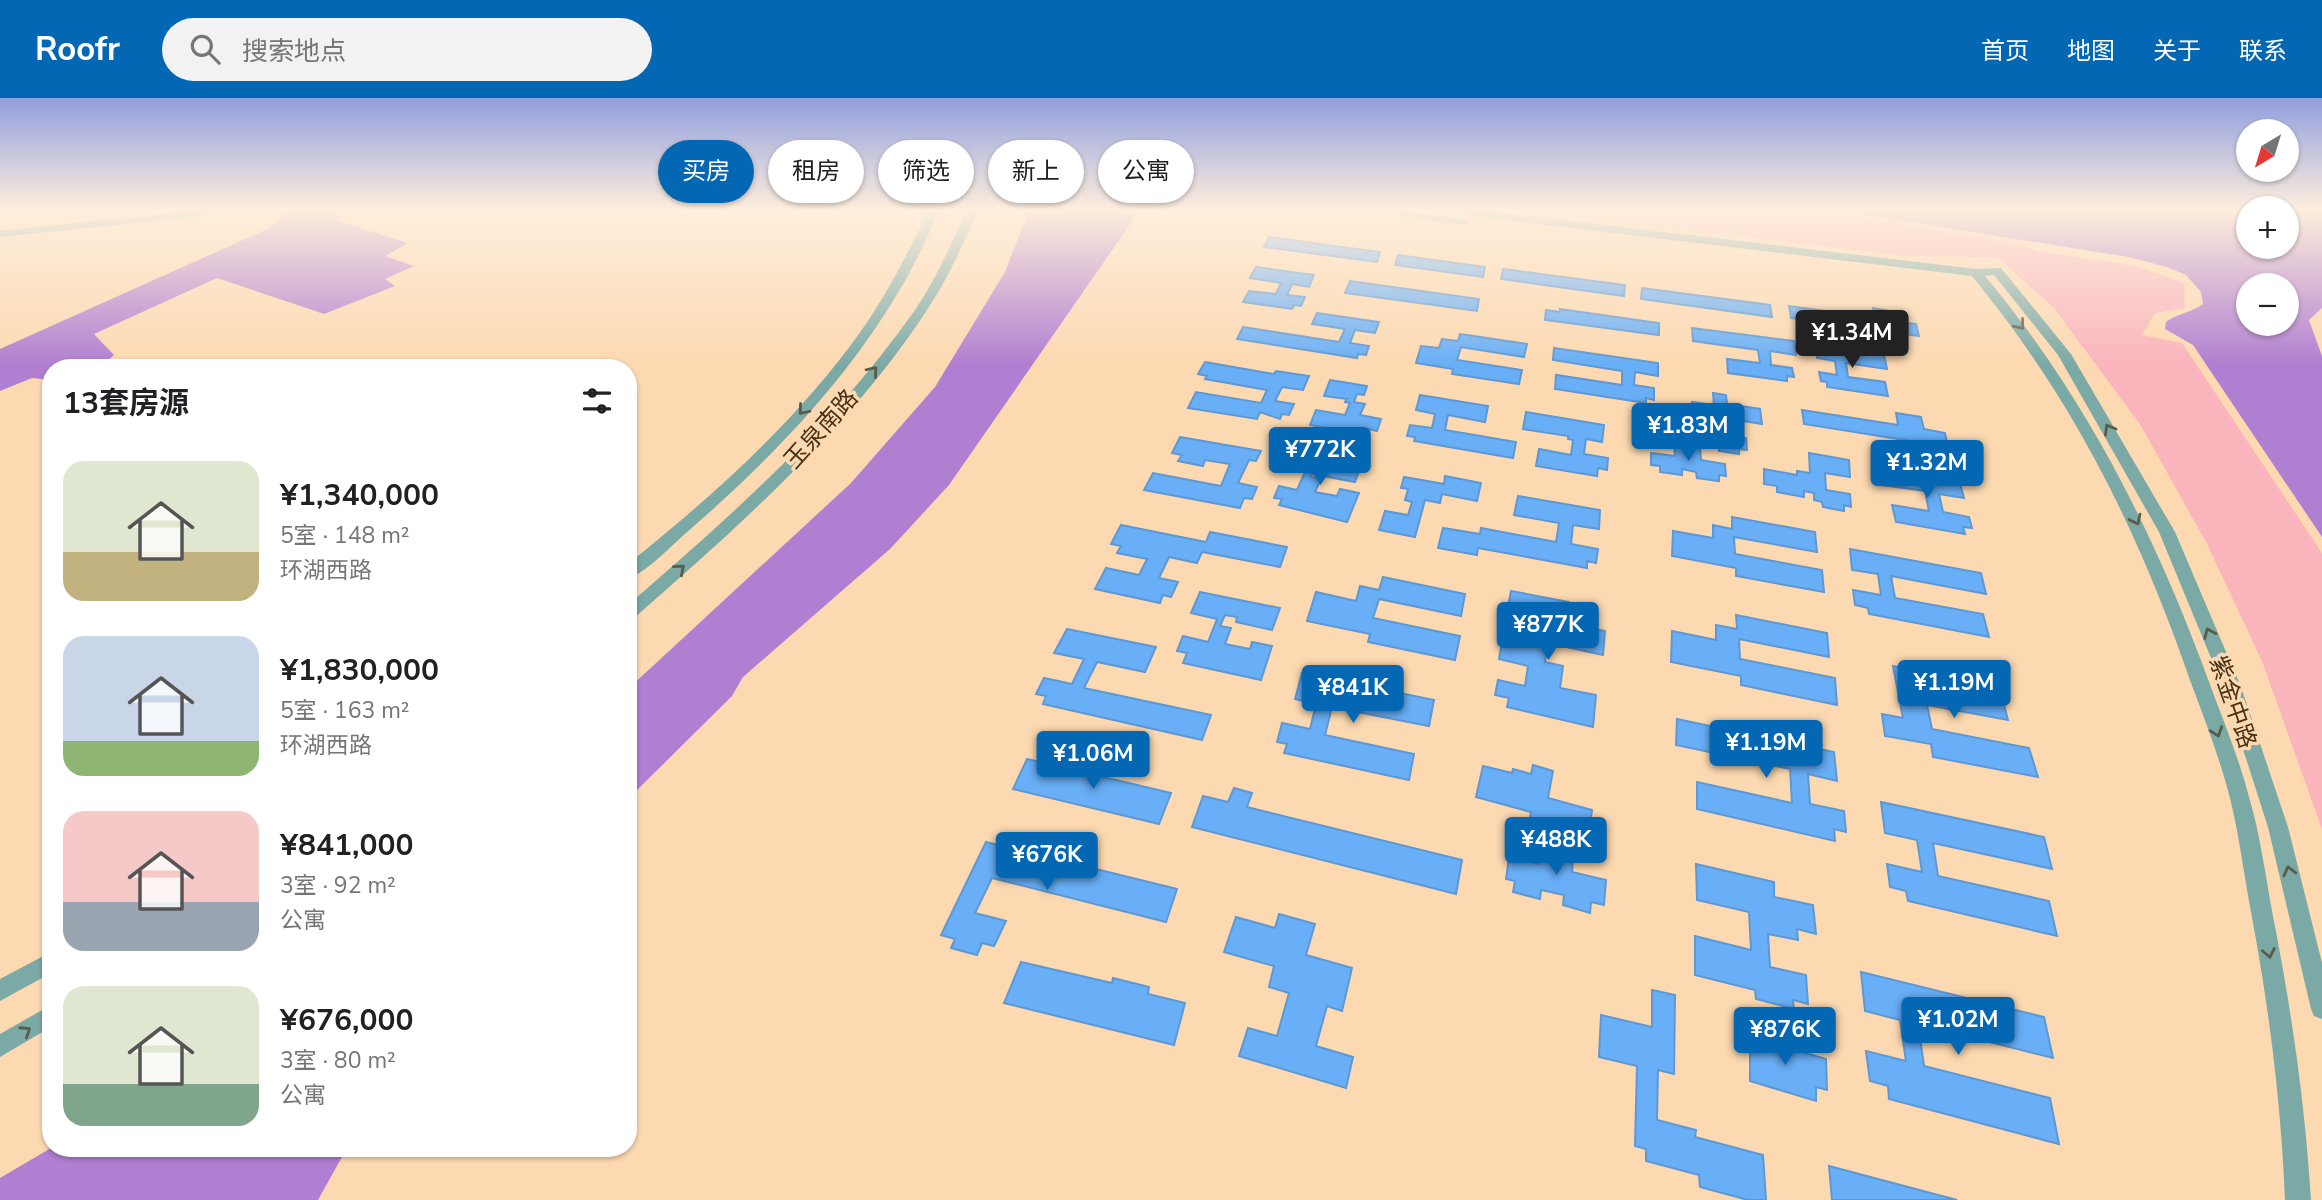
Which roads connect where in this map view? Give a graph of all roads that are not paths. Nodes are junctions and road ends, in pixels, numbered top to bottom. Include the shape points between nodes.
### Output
1 (907, 261) edge
2 (946, 261) edge
3 (1839, 261) edge
4 (1859, 261) edge
5 (1992, 278) junction
6 (637, 566) edge
7 (637, 606) edge
8 (42, 966) edge
9 (0, 991) edge
10 (2322, 1009) edge
11 (42, 1020) edge
12 (0, 1046) edge
13 (2298, 1200) edge

1 -> 6 street, 玉泉南路 via 850,353 786,430 693,521
7 -> 2 street, 玉泉南路 via 716,538 818,436 921,309
3 - 5 street
4 - 5 street
10 -> 5 street, 紫金中路 via 2278,827 2232,687 2167,532 2064,354
5 -> 13 street, 紫金中路 via 2082,419 2138,521 2184,633 2239,796 2276,987 2296,1141
8 - 9 street
12 -> 11 street

